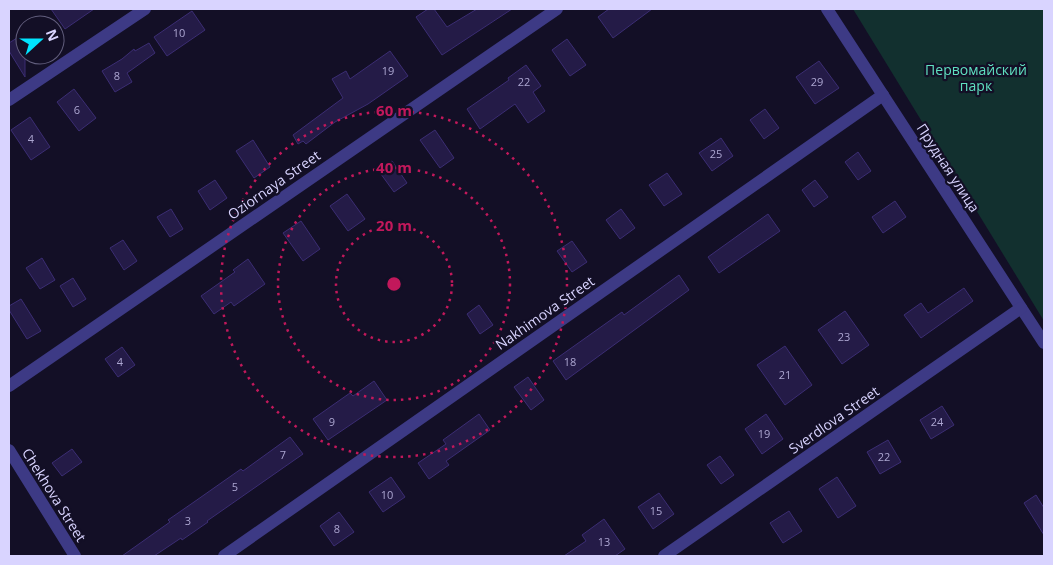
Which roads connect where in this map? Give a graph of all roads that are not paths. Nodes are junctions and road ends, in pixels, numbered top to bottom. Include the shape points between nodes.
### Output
1 (145, 9) edge
2 (557, 9) edge
3 (827, 9) edge
4 (883, 95) junction
5 (9, 100) edge
6 (1022, 308) junction
7 (1044, 342) edge
8 (9, 386) edge
9 (9, 450) edge
10 (75, 556) edge
11 (224, 556) edge
12 (664, 556) edge

1 - 5 street
2 - 8 street, Oziornaya Street
3 - 4 street, Прудная улица
4 - 6 street, Прудная улица
4 - 11 street, Nakhimova Street
6 - 7 street, Прудная улица
6 - 12 street, Sverdlova Street
9 - 10 street, Chekhova Street

